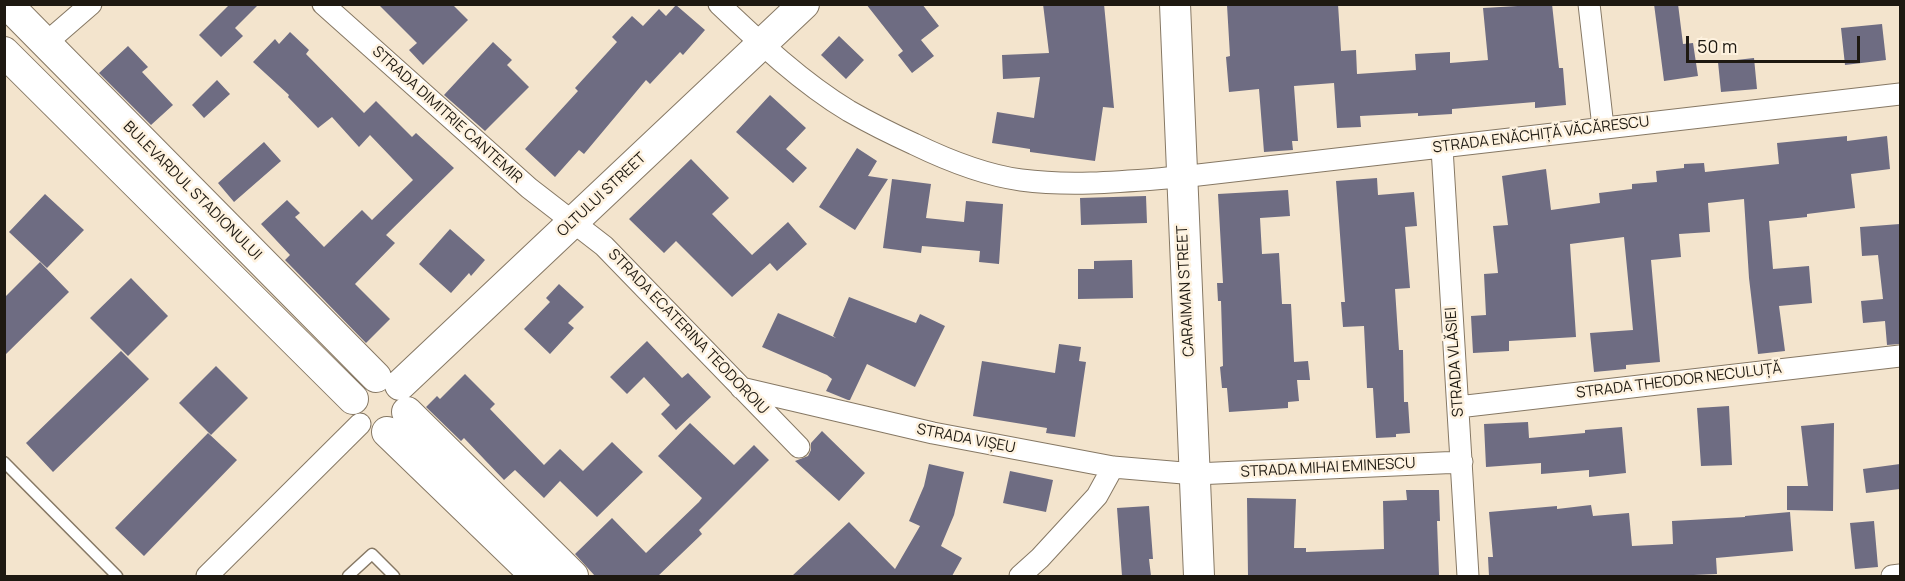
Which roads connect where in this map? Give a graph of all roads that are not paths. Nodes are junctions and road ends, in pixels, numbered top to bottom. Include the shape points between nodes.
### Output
1 (7, 4) edge
2 (92, 4) edge
3 (322, 4) edge
4 (719, 4) edge
5 (804, 4) edge
6 (1175, 4) edge
7 (1589, 4) edge
8 (46, 42) junction
9 (762, 45) junction
10 (4, 52) edge
11 (1900, 94) edge
12 (1603, 127) junction
13 (1442, 148) junction
14 (1181, 177) junction
15 (574, 221) junction
16 (1900, 356) edge
17 (741, 388) junction
18 (380, 405) junction
19 (1458, 407) junction
20 (799, 447) dead end
21 (4, 462) edge
22 (1462, 462) junction
23 (1113, 467) junction
24 (1195, 474) junction
25 (1900, 575) edge
26 (117, 576) edge
27 (207, 576) edge
28 (348, 576) edge
29 (394, 576) edge
30 (536, 576) edge
31 (573, 576) edge
32 (1020, 576) edge
33 (1199, 576) edge
34 (1468, 576) edge
35 (1892, 576) edge

1 - 8 main road, BULEVARDUL STADIONULUI
2 - 8 street
3 - 15 street, STRADA DIMITRIE CANTEMIR via 529,188
4 - 9 street, STRADA ENĂCHIȚĂ VĂCĂRESCU
5 - 9 main road, OLTULUI STREET
6 - 14 main road, CARAIMAN STREET
7 - 12 street
8 - 18 main road, BULEVARDUL STADIONULUI
9 - 14 street, STRADA ENĂCHIȚĂ VĂCĂRESCU via 848,111 971,168 1021,180 1068,183
9 - 15 main road, OLTULUI STREET
10 - 18 main road, BULEVARDUL STADIONULUI
11 - 12 street, STRADA ENĂCHIȚĂ VĂCĂRESCU
12 - 13 street, STRADA ENĂCHIȚĂ VĂCĂRESCU
13 - 14 street, STRADA ENĂCHIȚĂ VĂCĂRESCU
13 - 19 street, STRADA VLĂSIEI
14 - 24 main road, CARAIMAN STREET
15 - 17 street, STRADA ECATERINA TEODOROIU via 604,246
15 - 18 main road, OLTULUI STREET
16 - 19 street, STRADA THEODOR NECULUȚĂ
17 - 20 street, STRADA ECATERINA TEODOROIU
17 - 23 street, STRADA VIȘEU via 933,433
18 - 27 street
18 - 30 main road, BULEVARDUL STADIONULUI
18 - 31 main road, BULEVARDUL STADIONULUI
19 - 22 street, STRADA VLĂSIEI
21 - 26 lane
22 - 24 street, STRADA MIHAI EMINESCU
22 - 34 street, STRADA VLĂSIEI
23 - 24 street, STRADA VIȘEU
23 - 32 street via 1097,496
24 - 33 main road, CARAIMAN STREET
25 - 35 street
28 - 29 lane via 372,554

